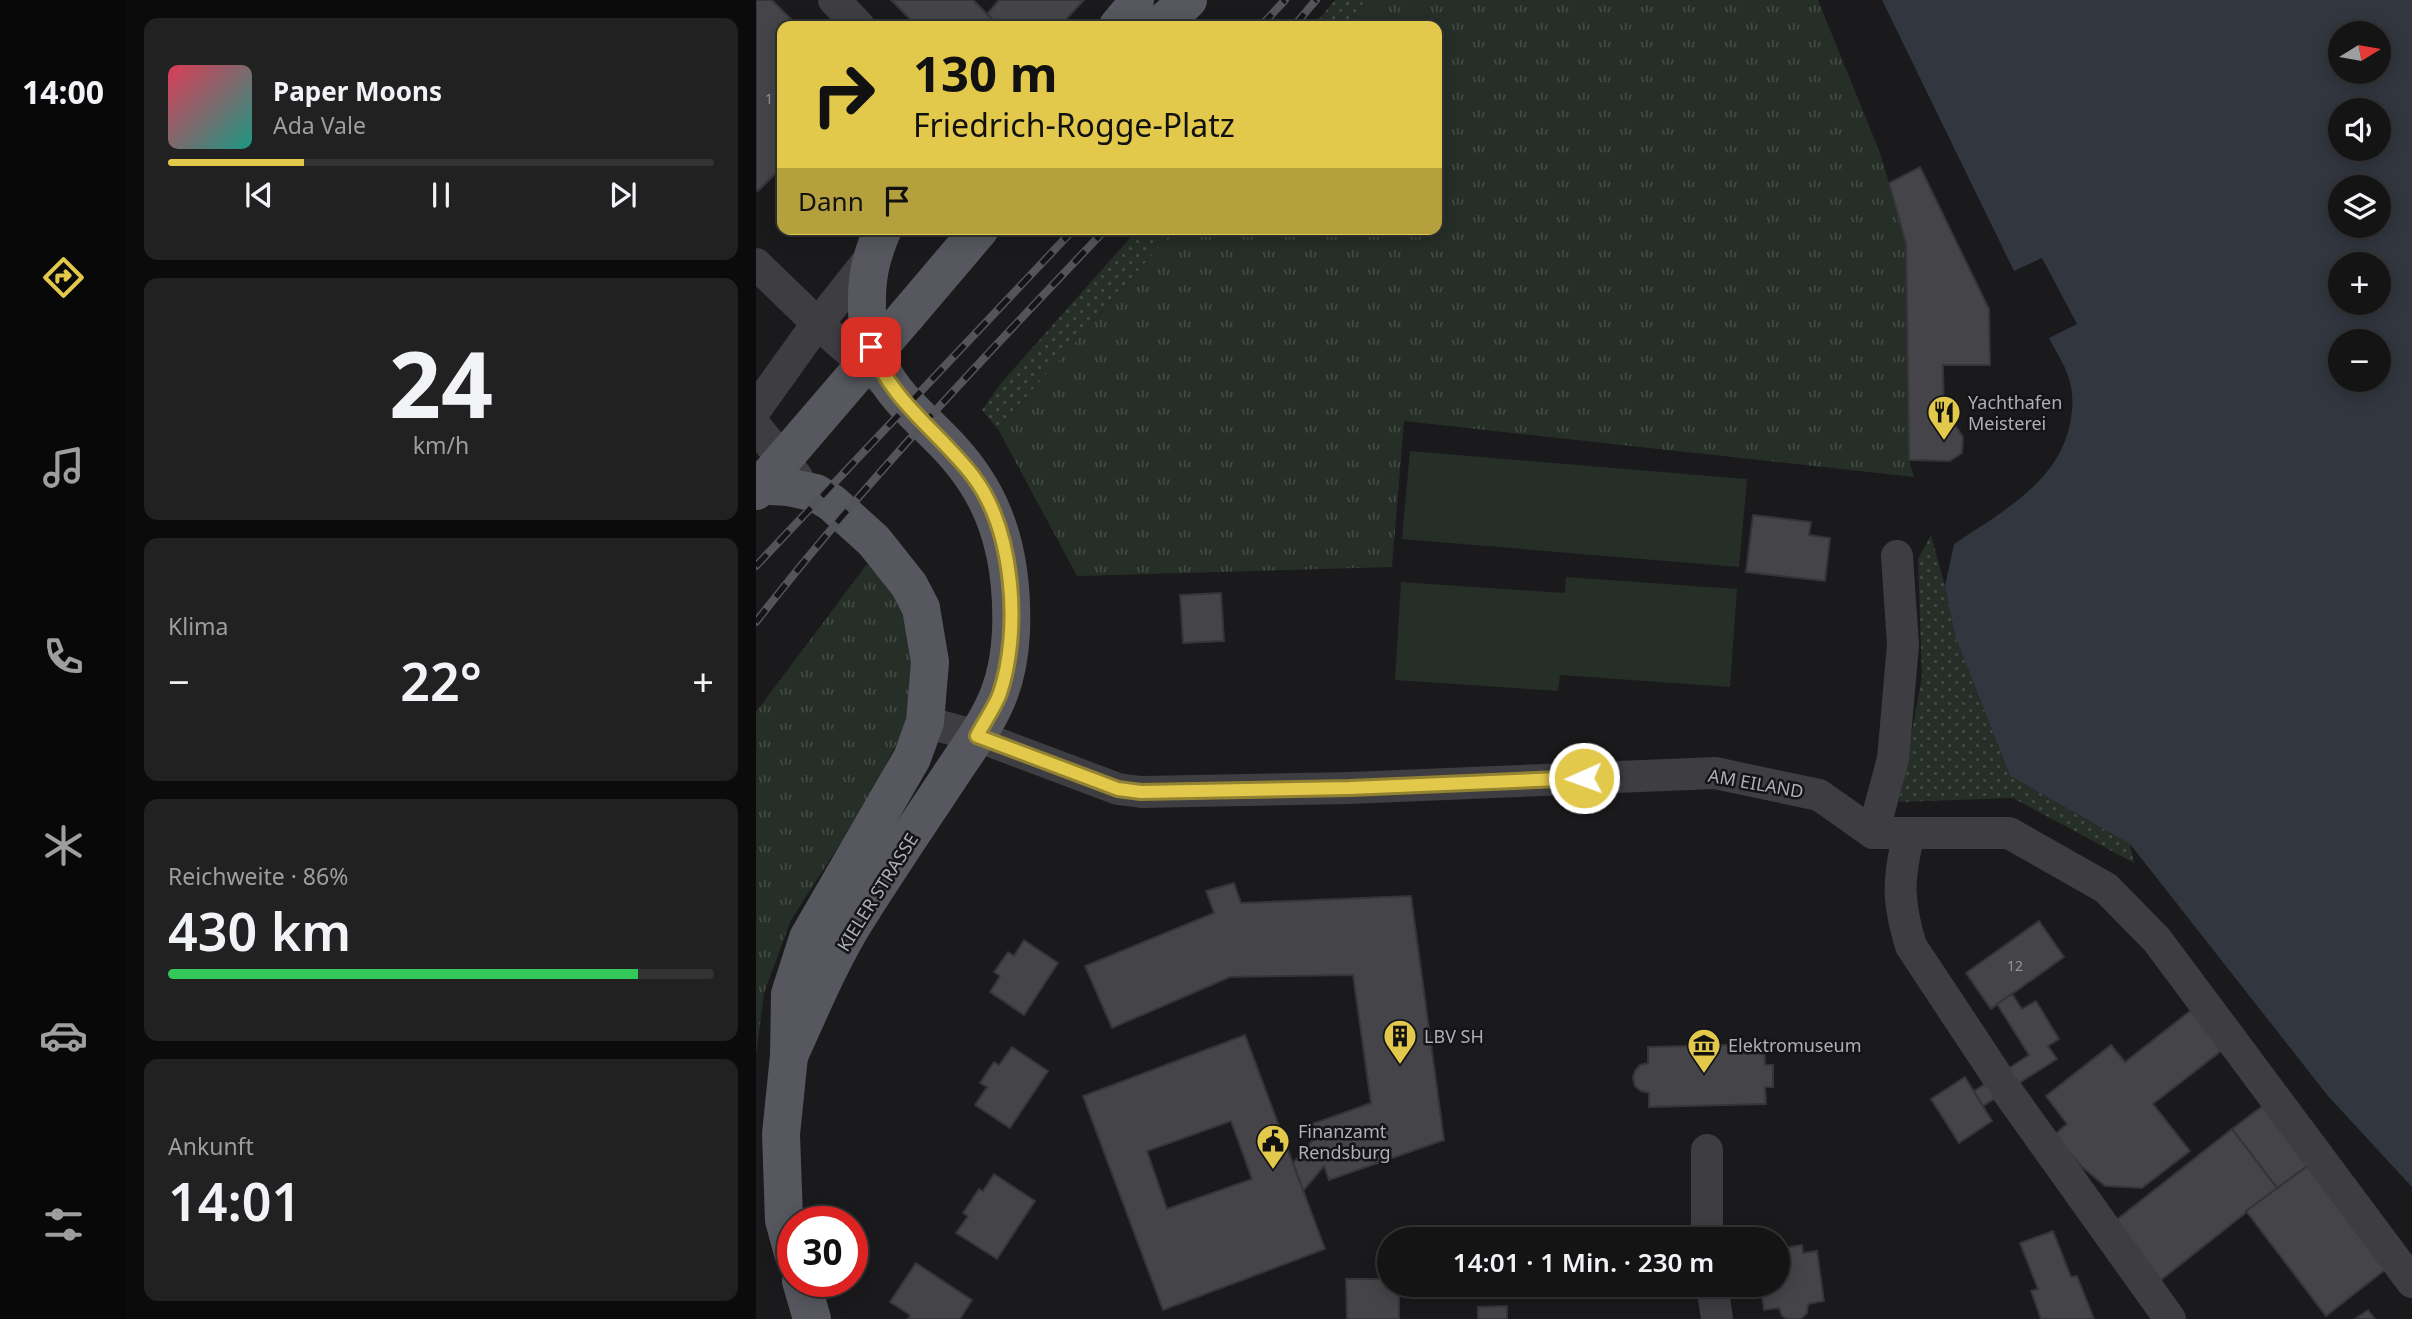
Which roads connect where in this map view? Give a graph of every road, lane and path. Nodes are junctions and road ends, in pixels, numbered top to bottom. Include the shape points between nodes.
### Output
1 (834, 0) edge
2 (1135, 0) edge
3 (1188, 0) edge
4 (854, 21) edge
5 (1122, 21) edge
6 (1165, 21) edge
7 (974, 235) edge
8 (877, 243) edge
9 (756, 264) edge
10 (818, 324) junction
11 (890, 386) junction
12 (756, 409) edge
13 (756, 427) edge
14 (756, 488) edge
15 (807, 489) junction
16 (1897, 556) dead end
17 (925, 722) junction
18 (977, 736) junction
19 (1873, 833) junction
20 (1909, 833) junction
21 (789, 1056) junction
22 (1707, 1150) dead end
23 (784, 1206) edge
24 (1707, 1227) edge
25 (2412, 1282) edge
26 (806, 1297) edge
27 (1714, 1297) edge
28 (812, 1319) edge
29 (1717, 1319) edge
30 (2170, 1319) edge

1 - 4 street
2 - 5 main road
3 - 6 main road
7 - 14 main road, bridge
8 - 10 street
8 - 11 main road, KIELER STRASSE via 866,288 867,322 878,369
9 - 10 street
10 - 11 street
10 - 12 street
11 - 18 main road, KIELER STRASSE via 974,477 1002,535 1008,564 1009,642 999,694
13 - 15 street
14 - 15 main road
15 - 17 main road, KIELER STRASSE via 832,503 874,541 921,608 930,662
16 - 19 street via 1903,645 1893,759
17 - 18 street, AM EILAND
17 - 21 main road, KIELER STRASSE via 912,758 808,938 790,994
18 - 19 street, AM EILAND via 1118,789 1141,792 1714,773 1819,795
18 - 21 main road, KIELER STRASSE via 856,920
19 - 20 street
20 - 25 street via 2008,833 2106,888 2157,940
20 - 30 street via 1899,883 1912,946 1957,1019
21 - 23 main road, KIELER STRASSE via 782,1134
22 - 24 street
26 - 28 main road
27 - 29 street

